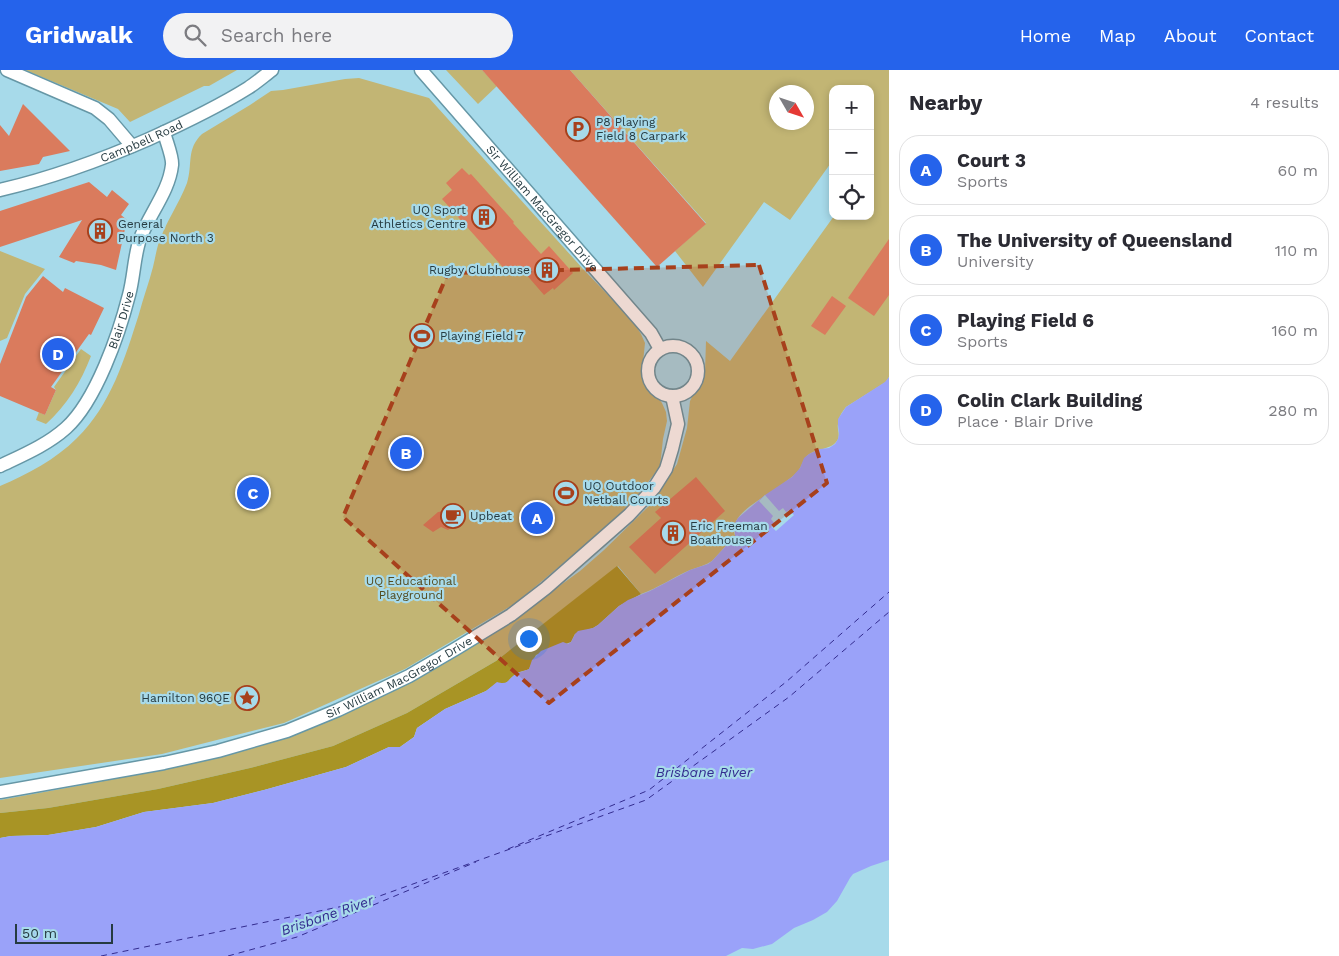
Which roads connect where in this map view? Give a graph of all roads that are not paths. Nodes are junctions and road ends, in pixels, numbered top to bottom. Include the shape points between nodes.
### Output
1 (7, 70) edge
2 (272, 70) edge
3 (421, 70) edge
4 (164, 132) junction
5 (132, 146) junction
6 (0, 190) edge
7 (660, 349) junction
8 (672, 396) junction
9 (0, 466) edge
10 (0, 792) edge

1 - 5 street via 95,108
2 - 4 street, Campbell Road via 249,88 209,111
3 - 7 street, Sir William MacGregor Drive via 651,333
4 - 5 street, Campbell Road
4 - 9 street, Blair Drive via 172,164 167,183 140,239 129,294 99,380 81,412 66,428 44,444
5 - 6 street, Campbell Road via 83,165
7 - 8 street via 648,364 649,379 657,390
7 - 8 street via 668,346 684,348 697,364 698,372 691,388
8 - 10 street, Sir William MacGregor Drive via 678,424 666,469 654,488 546,588 457,648 409,676 288,731 164,763

